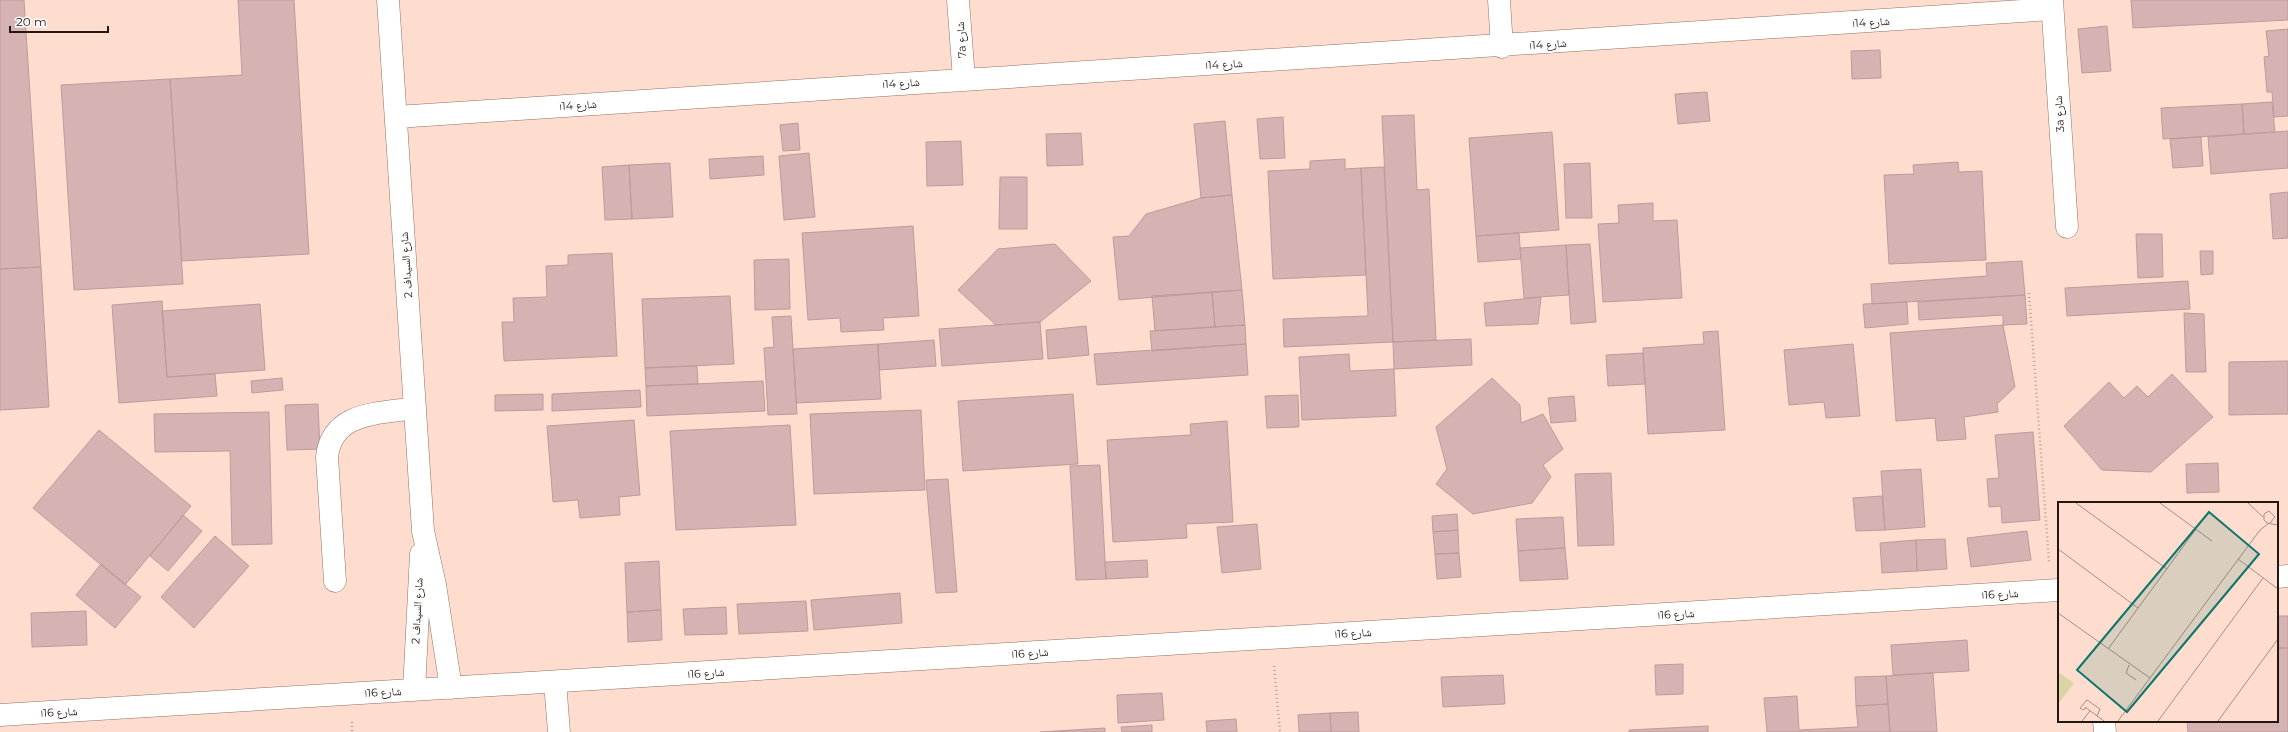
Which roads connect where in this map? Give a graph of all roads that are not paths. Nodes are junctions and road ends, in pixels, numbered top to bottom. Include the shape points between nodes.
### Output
1 (388, 0) edge
2 (958, 0) edge
3 (1499, 0) edge
4 (2052, 5) edge
5 (1502, 47) junction
6 (964, 79) junction
7 (396, 117) junction
8 (2067, 227) dead end
9 (415, 408) junction
10 (423, 531) junction
11 (2288, 576) edge
12 (2278, 577) edge
13 (335, 581) dead end
14 (2055, 591) edge
15 (555, 682) junction
16 (451, 688) junction
17 (414, 690) junction
18 (0, 715) edge
19 (2104, 722) edge
20 (559, 732) edge
21 (2105, 732) edge

1 - 7 street, شارع السيداف 2
2 - 6 street, 7a شارع
3 - 5 street
4 - 5 street, شارع 14ا
4 - 8 street, 3a شارع
5 - 6 street, شارع 14ا
6 - 7 street, شارع 14ا
7 - 9 street, شارع السيداف 2
9 - 10 street, شارع السيداف 2
9 - 13 street via 351,419 341,425 329,445
10 - 16 street, شارع السيداف 2
10 - 17 street, شارع السيداف 2
11 - 12 street
14 - 15 street, شارع 16ا
15 - 16 street, شارع 16ا
15 - 20 street
16 - 17 street, شارع 16ا
17 - 18 street, شارع 16ا
19 - 21 street

